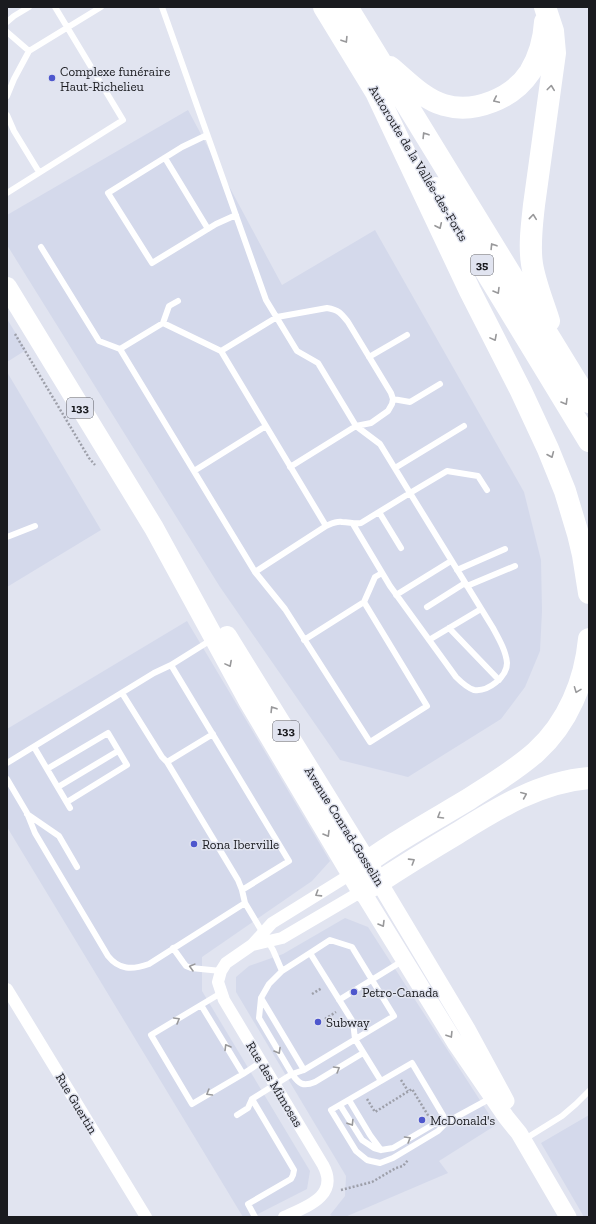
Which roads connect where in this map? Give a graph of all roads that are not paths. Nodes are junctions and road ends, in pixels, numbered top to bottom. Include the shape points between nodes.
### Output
1 (29, 7) edge
2 (55, 7) edge
3 (101, 7) edge
4 (162, 7) edge
5 (324, 7) edge
6 (347, 7) edge
7 (545, 7) edge
8 (7, 22) edge
9 (68, 28) junction
10 (7, 32) edge
11 (29, 51) junction
12 (378, 57) junction
13 (375, 90) junction
14 (7, 96) edge
15 (7, 115) edge
16 (207, 135) junction
17 (165, 158) junction
18 (39, 172) junction
19 (7, 193) edge
20 (236, 215) junction
21 (208, 229) junction
22 (41, 247) dead end
23 (7, 287) edge
24 (178, 301) dead end
25 (277, 317) junction
26 (163, 323) junction
27 (407, 334) dead end
28 (120, 349) junction
29 (221, 351) junction
30 (558, 351) junction
31 (369, 357) junction
32 (440, 384) dead end
33 (393, 399) junction
34 (589, 402) edge
35 (266, 426) junction
36 (356, 426) junction
37 (464, 426) dead end
38 (589, 441) edge
39 (290, 467) junction
40 (395, 468) junction
41 (194, 472) junction
42 (487, 490) dead end
43 (410, 493) junction
44 (379, 512) junction
45 (353, 524) junction
46 (35, 526) dead end
47 (326, 526) junction
48 (154, 528) junction
49 (7, 538) edge
50 (401, 548) dead end
51 (505, 549) dead end
52 (451, 561) junction
53 (515, 566) dead end
54 (457, 570) junction
55 (255, 572) junction
56 (382, 573) junction
57 (466, 585) junction
58 (589, 593) edge
59 (396, 595) junction
60 (364, 602) junction
61 (427, 607) dead end
62 (481, 609) junction
63 (449, 628) junction
64 (214, 638) junction
65 (589, 639) edge
66 (304, 640) junction
67 (429, 640) junction
68 (171, 665) junction
69 (499, 680) junction
70 (122, 693) junction
71 (213, 734) junction
72 (34, 747) junction
73 (118, 751) junction
74 (167, 762) junction
75 (7, 764) edge
76 (47, 769) junction
77 (589, 778) edge
78 (7, 779) edge
79 (58, 788) junction
80 (66, 802) junction
81 (70, 808) dead end
82 (27, 813) junction
83 (77, 867) dead end
84 (365, 877) junction
85 (242, 890) junction
86 (245, 903) junction
87 (265, 937) junction
88 (173, 948) junction
89 (310, 953) junction
90 (404, 960) junction
91 (221, 971) junction
92 (282, 971) junction
93 (372, 980) junction
94 (7, 989) edge
95 (221, 993) junction
96 (261, 998) junction
97 (340, 1000) junction
98 (201, 1005) junction
99 (355, 1039) junction
100 (363, 1053) junction
101 (261, 1062) junction
102 (304, 1070) junction
103 (243, 1074) junction
104 (292, 1074) junction
105 (381, 1081) junction
106 (275, 1084) junction
107 (589, 1091) edge
108 (496, 1094) junction
109 (252, 1099) junction
110 (349, 1100) junction
111 (340, 1105) junction
112 (237, 1115) dead end
113 (447, 1122) junction
114 (521, 1136) junction
115 (381, 1150) junction
116 (146, 1217) edge
117 (255, 1217) edge
118 (284, 1217) edge
119 (568, 1217) edge

1 - 8 lane
2 - 9 lane
3 - 9 lane
4 - 16 lane
5 -> 13 highway, Autoroute de la Vallée-des-Forts / 35
6 - 12 highway, Autoroute de la Vallée-des-Forts / 35
7 -> 12 highway via 542,42 530,72 511,91 486,104 464,108 435,102
30 -> 7 highway via 533,270 531,255 534,205 555,53 553,31
9 - 11 lane
9 - 18 lane via 123,120
10 - 11 lane
11 - 14 lane
30 -> 12 highway, Autoroute de la Vallée-des-Forts / 35
13 -> 38 highway, Autoroute de la Vallée-des-Forts / 35
13 -> 58 highway via 548,449 565,491 578,534
15 - 18 lane via 14,132
16 - 17 lane
16 - 20 lane
17 - 21 lane
17 - 21 lane via 108,193 152,263
18 - 19 lane
20 - 21 lane
20 - 25 lane via 266,300
22 - 28 lane via 99,341
23 - 48 main road, Avenue Conrad-Gosselin / 133
24 - 26 lane via 169,306
25 - 29 lane
25 - 31 lane via 327,308 335,309 348,322
25 - 36 lane via 298,352 318,363
26 - 28 lane
26 - 29 lane
27 - 31 lane
28 - 41 lane
29 - 35 lane
30 - 34 highway, Autoroute de la Vallée-des-Forts / 35
31 - 33 lane
32 - 33 lane via 410,402
33 - 36 lane via 388,411 371,423
35 - 39 lane
35 - 41 lane
36 - 39 lane
36 - 40 lane via 380,444
37 - 40 lane
39 - 47 lane
40 - 43 lane
41 - 55 lane
42 - 43 lane via 478,476 447,471
43 - 44 lane
43 - 52 lane
44 - 45 lane via 361,523
44 - 50 lane
45 - 47 lane via 341,522
45 - 56 lane
46 - 49 lane
47 - 55 lane
48 - 64 main road, Avenue Conrad-Gosselin / 133
84 -> 48 main road, Avenue Conrad-Gosselin / 133 via 205,601
51 - 54 lane
52 - 54 lane
52 - 59 lane
53 - 57 lane
54 - 57 lane
55 - 66 lane via 285,609
56 - 59 lane
56 - 60 lane via 375,577
57 - 61 lane
57 - 62 lane
59 - 67 lane
60 - 66 lane
60 - 66 lane via 428,706 370,742
62 - 63 lane
62 - 69 lane via 505,654 507,664
63 - 67 lane
63 - 69 lane
64 - 68 lane
64 -> 84 main road, Avenue Conrad-Gosselin / 133 via 249,702
65 -> 84 highway via 582,679 571,705 556,729 537,751
67 - 69 lane via 456,677 467,687 483,689
68 - 70 lane
68 - 71 lane
70 - 72 lane
70 - 74 lane
71 - 74 lane
71 - 85 lane via 289,860
72 - 75 lane
72 - 76 lane
73 - 76 lane via 108,733
73 - 79 lane
73 - 80 lane via 127,765
74 - 85 lane
76 - 79 lane
84 -> 77 highway via 518,798 545,787
78 - 82 lane
79 - 80 lane
80 - 81 lane
82 - 83 lane via 59,836
82 - 88 lane via 35,833 112,962 124,968 137,967 149,964
84 -> 87 street via 272,923
84 - 87 street via 282,938
84 -> 90 street, Avenue Conrad-Gosselin
84 - 108 street, Avenue Conrad-Gosselin via 470,1034
85 - 86 lane
86 - 87 lane
86 - 88 lane
87 - 91 street via 226,963
87 - 92 lane
91 -> 88 lane via 186,966
89 - 92 lane
89 - 93 lane via 330,940 352,947
89 - 97 lane
90 - 93 lane
90 -> 108 street, Avenue Conrad-Gosselin via 456,1044
91 - 95 street, Rue des Mimosas via 218,982
92 - 96 lane via 268,984
93 - 97 lane
93 - 99 lane via 394,1016
94 - 116 street, Rue Guertin
95 - 98 lane
95 - 101 street, Rue des Mimosas
96 - 102 lane
96 -> 104 lane via 259,1018
97 - 99 lane via 353,1022
103 -> 98 lane
103 -> 98 lane via 192,1104 151,1035
99 - 100 lane
99 - 102 lane
104 -> 100 lane via 302,1084 311,1083
100 - 105 lane
101 - 103 lane
101 - 106 street, Rue des Mimosas
102 - 104 lane
104 - 106 lane
105 - 110 lane
105 - 113 lane via 412,1063
106 - 109 lane
106 - 118 street, Rue des Mimosas via 327,1174 326,1187 319,1199
107 - 114 lane via 562,1116
108 - 113 lane
108 - 114 street, Avenue Conrad-Gosselin via 512,1113
109 - 112 lane via 248,1108
109 - 117 lane via 294,1170 291,1179 248,1204
110 - 111 lane
110 - 115 lane
111 - 113 lane via 331,1110 351,1144 361,1156 376,1163 393,1158 438,1131
111 -> 115 lane via 362,1140
115 -> 113 lane via 392,1148 434,1124
114 - 119 street, Avenue Conrad-Gosselin

